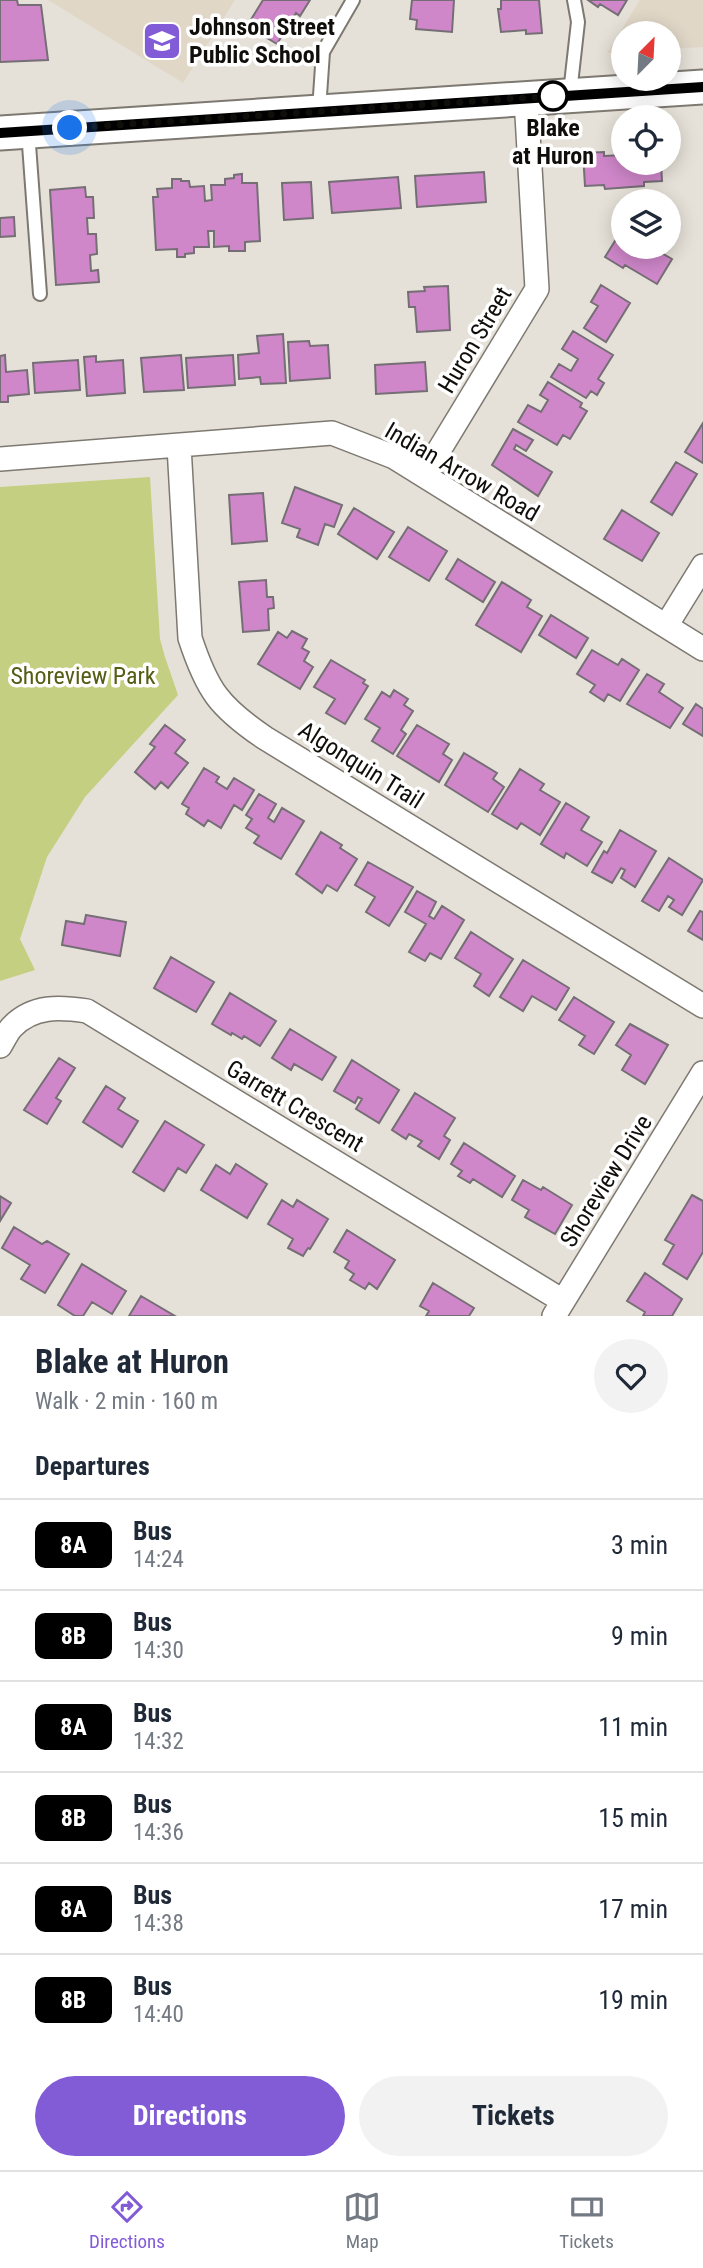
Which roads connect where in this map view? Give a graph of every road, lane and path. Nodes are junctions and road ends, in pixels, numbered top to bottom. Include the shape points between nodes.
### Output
1 (353, 0) edge
2 (574, 0) edge
3 (703, 87) edge
4 (570, 95) junction
5 (526, 98) junction
6 (319, 111) junction
7 (14, 132) edge
8 (40, 295) dead end
9 (179, 446) junction
10 (0, 459) edge
11 (424, 475) junction
12 (703, 566) edge
13 (666, 626) junction
14 (703, 649) edge
15 (703, 1006) edge
16 (0, 1046) edge
17 (703, 1073) edge
18 (559, 1308) edge

1 - 6 lane via 323,52
2 - 4 lane via 578,22
3 - 4 main road
4 - 5 main road
5 - 6 main road
5 - 11 street, Huron Street via 537,289
6 - 7 main road
7 - 8 lane
9 - 10 street, Indian Arrow Road
9 - 11 street, Indian Arrow Road via 332,433 394,457
9 - 15 street, Algonquin Trail via 190,638 223,705 265,737
11 - 13 street, Indian Arrow Road
12 - 13 street
13 - 14 street, Indian Arrow Road
16 - 18 street, Garrett Crescent via 12,1027 32,1013 58,1007 87,1011
17 - 18 street, Shoreview Drive

